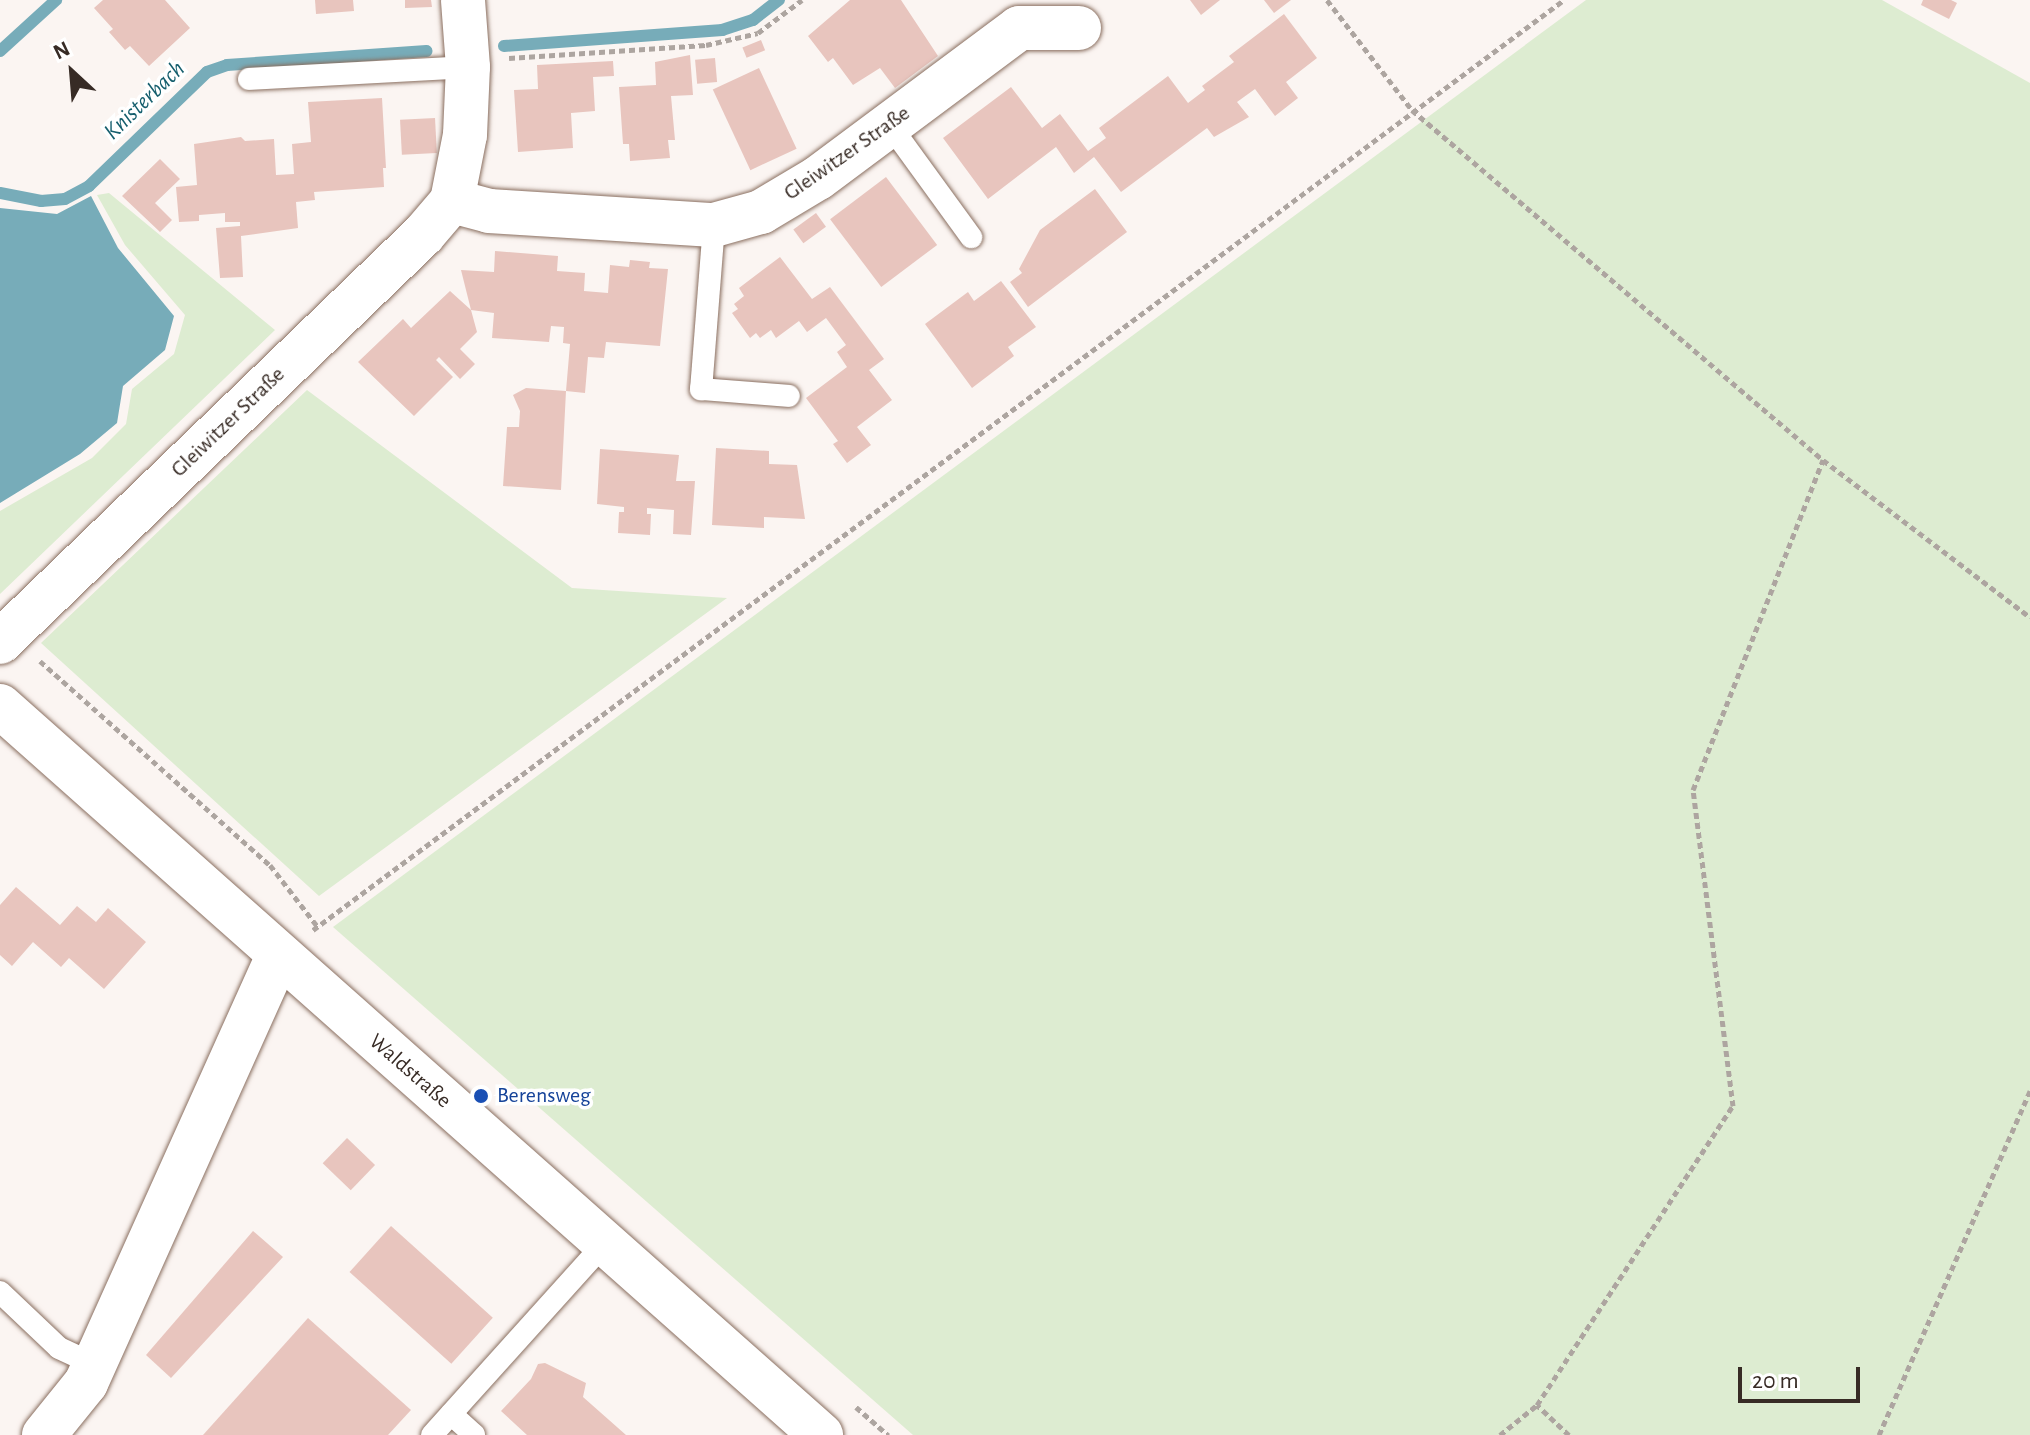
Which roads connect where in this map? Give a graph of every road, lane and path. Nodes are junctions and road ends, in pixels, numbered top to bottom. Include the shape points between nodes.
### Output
1 (463, 0) edge
2 (802, 0) edge
3 (1327, 0) edge
4 (1564, 0) edge
5 (1079, 28) dead end
6 (468, 64) junction
7 (249, 79) dead end
8 (1412, 110) junction
9 (889, 124) junction
10 (452, 201) junction
11 (714, 225) junction
12 (971, 237) dead end
13 (789, 396) dead end
14 (1823, 460) junction
15 (2030, 617) edge
16 (4, 637) edge
17 (0, 706) edge
18 (318, 927) junction
19 (278, 955) junction
20 (2030, 1091) edge
21 (605, 1243) junction
22 (0, 1292) edge
23 (94, 1364) junction
24 (1537, 1405) junction
25 (451, 1414) junction
26 (44, 1435) edge
27 (432, 1435) edge
28 (474, 1435) edge
29 (821, 1435) edge
30 (1500, 1435) edge
31 (1569, 1435) edge
32 (1879, 1435) edge

1 - 6 street, Gleiwitzer Straße
2 - 6 path via 758,33 706,45
3 - 8 path
4 - 8 path
5 - 9 street, Gleiwitzer Straße via 1019,28
6 - 7 lane
6 - 10 street, Gleiwitzer Straße via 465,135
8 - 14 path
8 - 18 path
9 - 11 street, Gleiwitzer Straße via 818,178 761,212
9 - 12 lane
10 - 11 street, Gleiwitzer Straße via 489,211
10 - 16 street, Gleiwitzer Straße via 423,235
11 - 13 lane via 701,389
14 - 15 path
14 - 24 path via 1693,790 1733,1106
16 - 18 path via 270,865
17 - 19 street, Waldstraße
18 - 19 path
19 - 21 street, Waldstraße
19 - 23 street
20 - 32 path
21 - 25 lane
21 - 29 street, Waldstraße
22 - 23 lane via 59,1348
23 - 26 street via 86,1383
24 - 30 path
24 - 31 path
25 - 27 lane
25 - 28 lane

